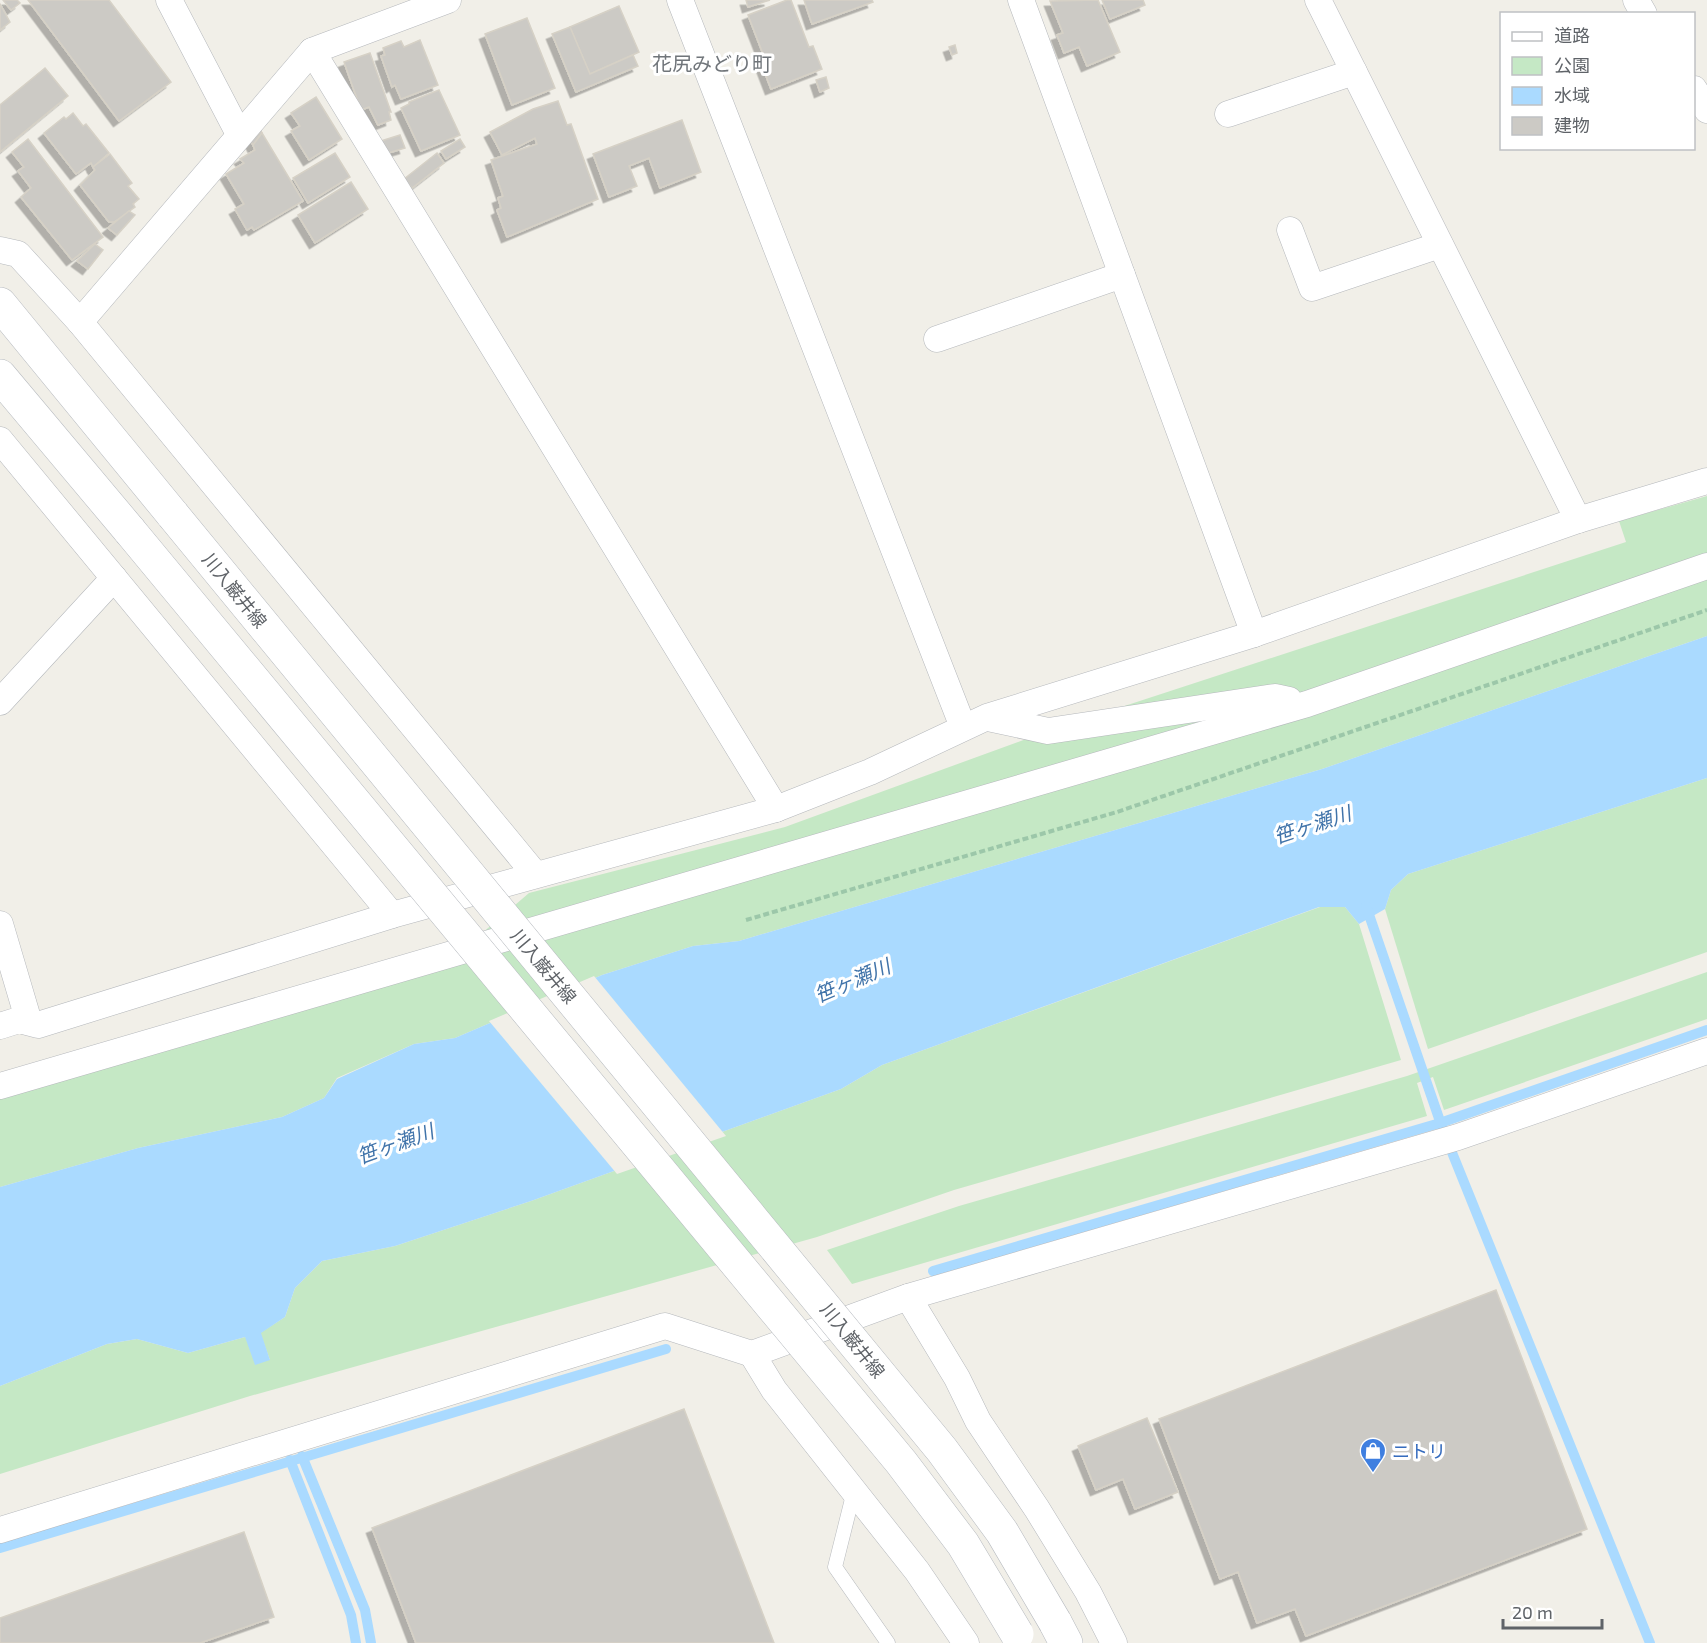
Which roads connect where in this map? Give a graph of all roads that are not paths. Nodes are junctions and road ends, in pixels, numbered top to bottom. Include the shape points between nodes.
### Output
1 (169, 0) edge
2 (448, 0) edge
3 (680, 0) edge
4 (1021, 0) edge
5 (1318, 0) edge
6 (312, 51) junction
7 (1354, 72) junction
8 (1695, 91) edge
9 (1707, 110) edge
10 (1228, 114) dead end
11 (239, 134) junction
12 (1290, 230) dead end
13 (1440, 245) junction
14 (0, 250) edge
15 (1122, 275) junction
16 (0, 304) edge
17 (80, 322) junction
18 (937, 339) dead end
19 (0, 376) edge
20 (0, 440) edge
21 (1707, 481) edge
22 (1578, 520) junction
23 (1707, 566) edge
24 (114, 578) junction
25 (1254, 634) junction
26 (0, 702) edge
27 (1307, 704) junction
28 (987, 717) junction
29 (963, 727) junction
30 (776, 809) junction
31 (535, 874) junction
32 (392, 915) junction
33 (0, 924) edge
34 (29, 1022) junction
35 (0, 1026) edge
36 (1707, 1051) edge
37 (0, 1086) edge
38 (908, 1297) junction
39 (752, 1354) junction
40 (854, 1491) junction
41 (0, 1530) edge
42 (1060, 1632) edge
43 (1019, 1639) edge
44 (888, 1643) edge
45 (966, 1643) edge
46 (1114, 1643) edge

1 - 11 street
2 - 6 street
3 - 29 street
4 - 15 street
5 - 7 street
6 - 11 street
6 - 30 street
7 - 10 street
7 - 13 street
8 - 9 street
11 - 17 street
12 - 13 street via 1312,288
13 - 22 street
14 - 17 street via 18,254
15 - 18 street
15 - 25 street
16 - 42 main road, 川入巌井線, bridge via 942,1450 1002,1532
17 - 31 street
19 - 43 main road, bridge via 901,1462 963,1544
20 - 24 street
21 - 22 street
22 - 25 street
23 - 27 street
24 - 26 street
24 - 32 street
25 - 28 street
27 - 28 street via 1275,697 1048,731
27 - 37 street
28 - 29 street
29 - 30 street via 870,772
30 - 31 street
31 - 32 street
32 - 34 street via 38,1025
33 - 34 street
34 - 35 street via 19,1020
36 - 38 street via 1458,1137
38 - 39 street
38 - 46 street via 978,1421 1088,1592
39 - 40 street via 774,1390
39 - 41 street via 665,1326
40 - 44 lane via 835,1567
40 - 45 street via 917,1571

